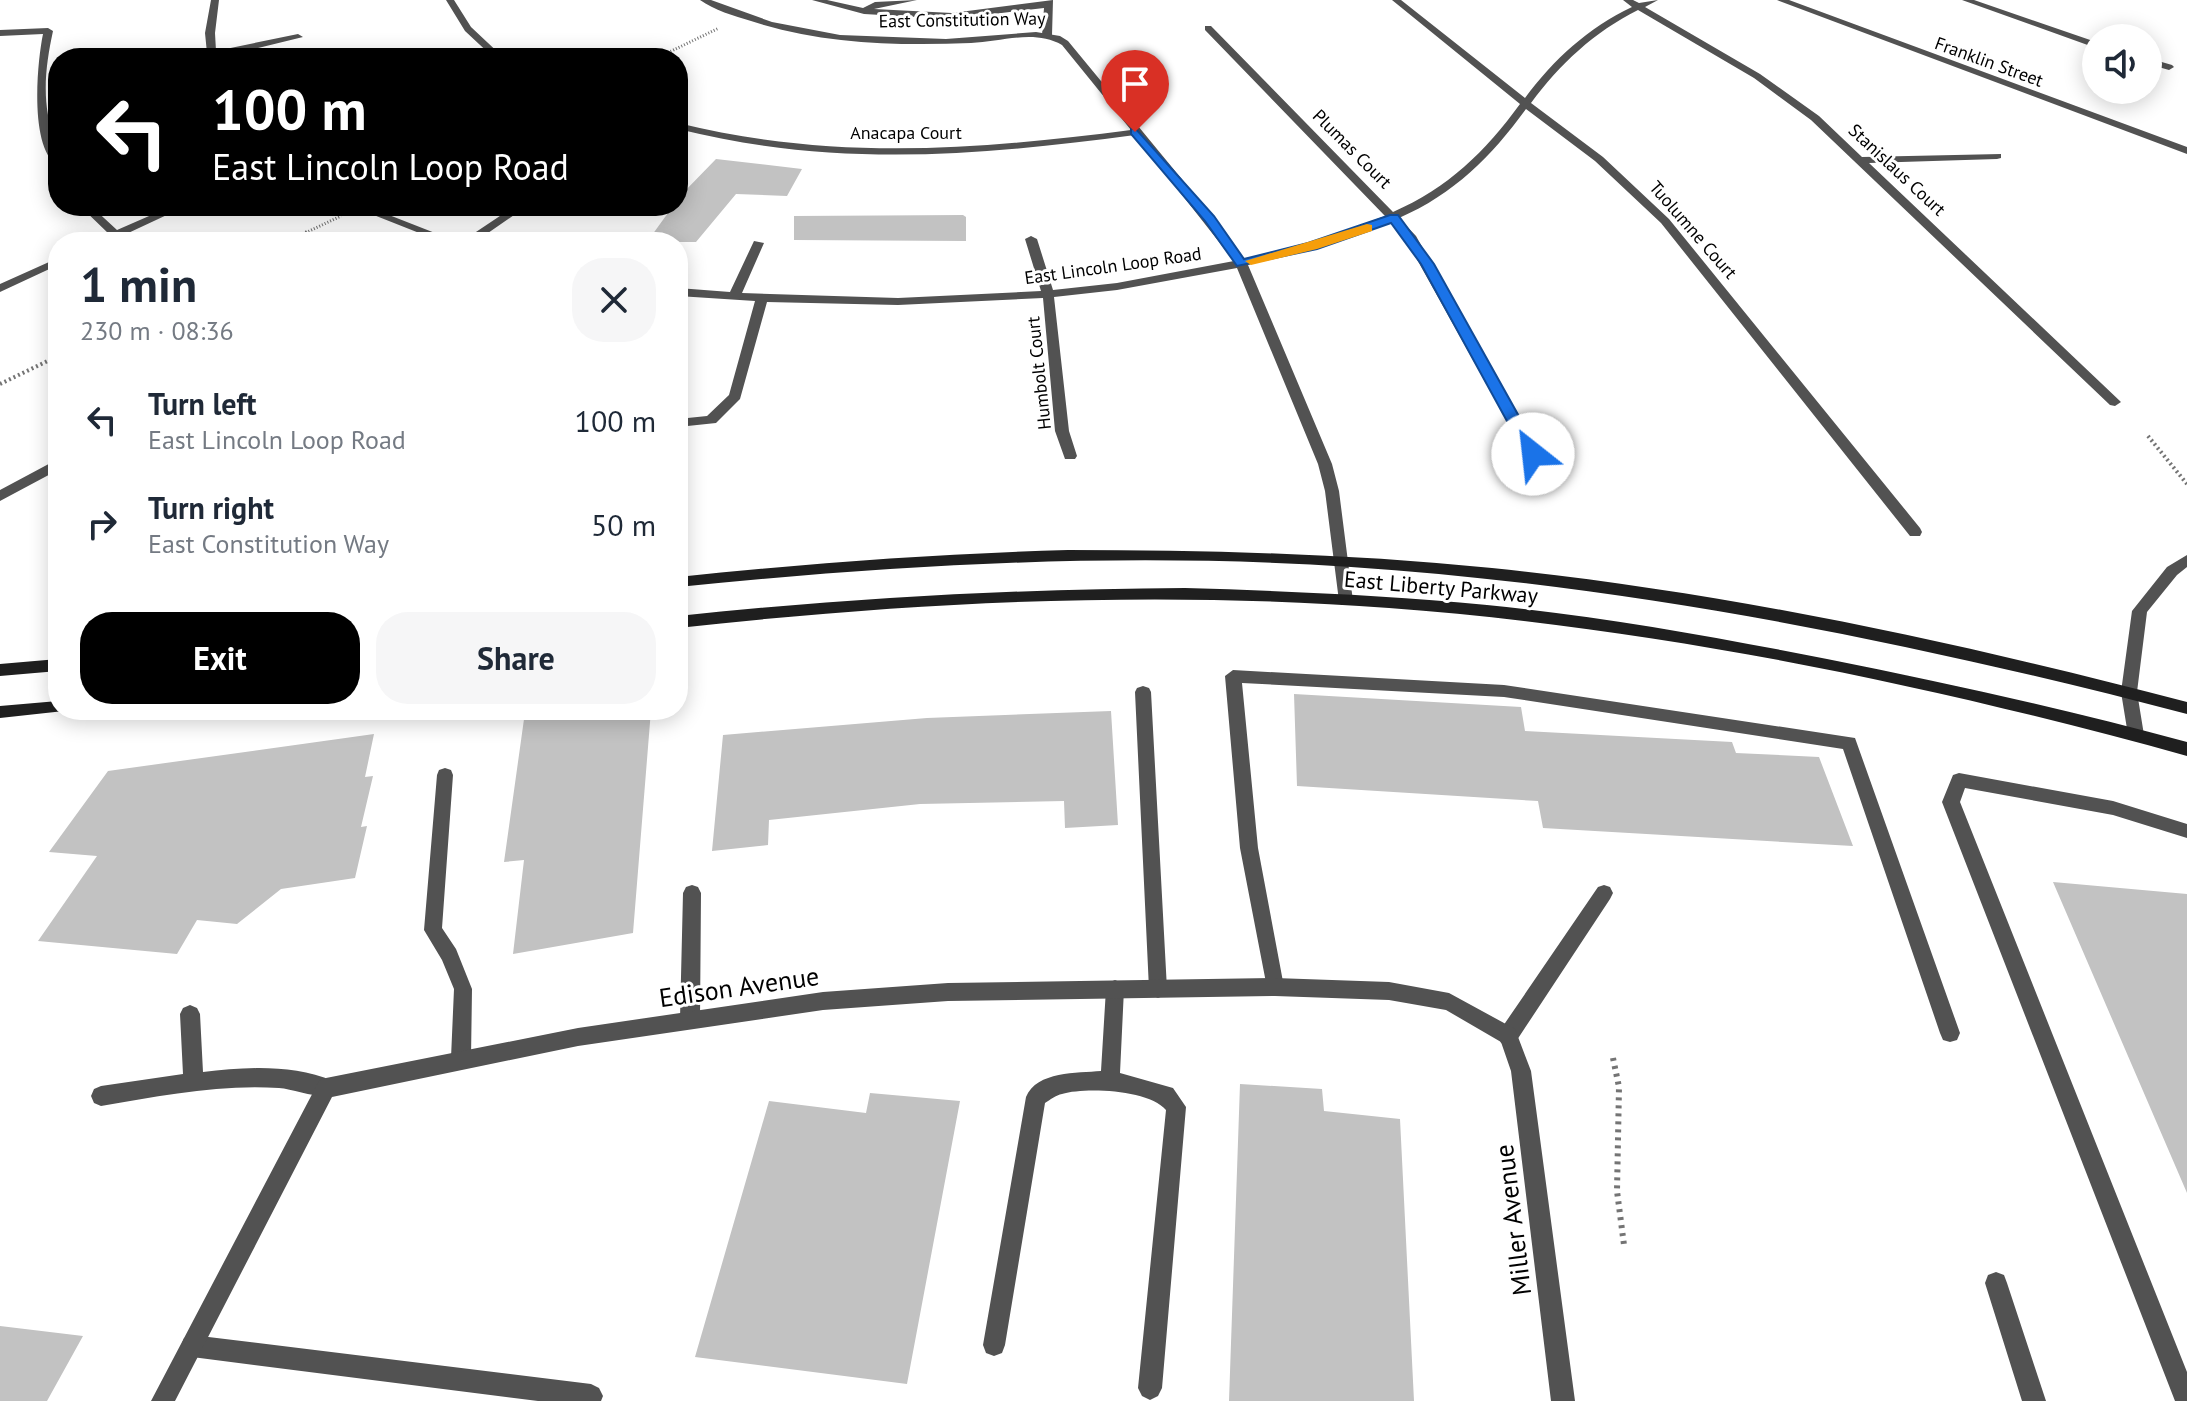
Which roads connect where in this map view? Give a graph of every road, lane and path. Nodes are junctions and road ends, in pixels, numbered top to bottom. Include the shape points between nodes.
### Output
1 (215, 0) edge
2 (450, 0) edge
3 (704, 0) edge
4 (816, 0) edge
5 (913, 0) edge
6 (1396, 0) edge
7 (1627, 0) edge
8 (1654, 0) edge
9 (1781, 0) edge
10 (1966, 0) edge
11 (1048, 3) edge
12 (1638, 7) junction
13 (864, 11) junction
14 (727, 25) dead end
15 (1208, 28) dead end
16 (0, 33) edge
17 (1047, 35) junction
18 (298, 37) dead end
19 (2082, 40) edge
20 (211, 48) edge
21 (248, 48) edge
22 (488, 48) edge
23 (678, 48) edge
24 (2162, 65) edge
25 (2169, 67) dead end
26 (1526, 104) junction
27 (688, 129) edge
28 (1135, 132) junction
29 (48, 135) edge
30 (2187, 151) edge
31 (1997, 156) dead end
32 (1862, 160) junction
33 (96, 216) edge
34 (159, 216) edge
35 (383, 216) edge
36 (507, 216) edge
37 (1394, 218) junction
38 (334, 219) dead end
39 (113, 232) edge
40 (123, 232) edge
41 (308, 232) edge
42 (425, 232) edge
43 (482, 232) edge
44 (1031, 239) dead end
45 (758, 243) dead end
46 (1241, 263) junction
47 (48, 266) edge
48 (0, 288) edge
49 (688, 293) edge
50 (1048, 294) junction
51 (734, 297) junction
52 (762, 299) junction
53 (48, 361) edge
54 (0, 384) edge
55 (2115, 402) dead end
56 (688, 422) edge
57 (2148, 436) dead end
58 (1070, 456) dead end
59 (48, 470) edge
60 (1545, 477) dead end
61 (2187, 484) edge
62 (0, 496) edge
63 (1915, 532) dead end
64 (2187, 560) edge
65 (1342, 562) junction
66 (688, 581) edge
67 (1346, 601) junction
68 (688, 621) edge
69 (48, 666) edge
70 (0, 670) edge
71 (1143, 692) dead end
72 (2129, 692) junction
73 (48, 708) edge
74 (2187, 708) edge
75 (0, 712) edge
76 (2136, 735) junction
77 (2187, 749) edge
78 (445, 775) dead end
79 (2187, 831) edge
80 (692, 893) dead end
81 (1604, 893) dead end
82 (1275, 987) junction
83 (1115, 989) junction
84 (1158, 989) junction
85 (190, 1014) dead end
86 (690, 1019) junction
87 (1950, 1033) dead end
88 (1508, 1036) junction
89 (461, 1058) junction
90 (1613, 1058) dead end
91 (1110, 1080) junction
92 (193, 1081) junction
93 (326, 1088) junction
94 (101, 1096) dead end
95 (1624, 1245) dead end
96 (1996, 1283) dead end
97 (994, 1345) dead end
98 (192, 1346) junction
99 (1150, 1388) dead end
100 (591, 1396) dead end
101 (163, 1401) edge
102 (1563, 1401) edge
103 (2034, 1401) edge
104 (2187, 1401) edge

1 - 20 street
2 - 22 street via 468,29
3 - 17 street, East Constitution Way via 781,27 851,38 937,41
4 - 13 street
5 - 13 street
6 - 26 street, Tuolumne Court
7 - 12 street, Stanislaus Court
8 - 12 street, East Lincoln Loop Road
9 - 30 street, Franklin Street
10 - 19 street
11 - 13 street via 952,16
11 - 17 street
12 - 26 street, East Lincoln Loop Road via 1568,54
12 - 32 street, Stanislaus Court via 1782,93
14 - 23 path
15 - 37 street, Plumas Court
16 - 29 street via 48,31 41,58
17 - 28 street, East Constitution Way via 1065,43
18 - 21 street
24 - 25 street
26 - 37 street, East Lincoln Loop Road via 1480,162
26 - 63 street, Tuolumne Court via 1599,159 1665,221
27 - 28 street, Anacapa Court via 765,143 896,151 999,147
28 - 46 street, East Constitution Way
31 - 32 street
32 - 55 street, Stanislaus Court
33 - 39 street
34 - 40 street
35 - 42 street
36 - 43 street
37 - 46 street, East Lincoln Loop Road
37 - 60 street, Plumas Court via 1428,264
38 - 41 path
44 - 50 street, Humbolt Court
45 - 51 street
46 - 50 street, East Lincoln Loop Road
46 - 65 street, East Constitution Way via 1325,464
47 - 48 street
49 - 51 street, East Lincoln Loop Road
50 - 52 street, East Lincoln Loop Road via 921,302
50 - 58 street, Humbolt Court via 1062,431
51 - 52 street, East Lincoln Loop Road
52 - 56 street via 735,396 711,420
53 - 54 path
57 - 61 path
59 - 62 street
64 - 72 street via 2140,611
65 - 66 street, East Liberty Parkway via 1070,555
65 - 67 street, East Constitution Way
65 - 72 street, East Liberty Parkway via 1494,575 1742,609
67 - 68 street, East Liberty Parkway via 1192,594 955,599
67 - 76 street, East Liberty Parkway via 1488,611 1674,636 1884,676
69 - 70 street
71 - 84 street
72 - 74 street, East Liberty Parkway
72 - 76 street
73 - 75 street
76 - 77 street, East Liberty Parkway
78 - 89 street via 433,930 463,989
79 - 104 street via 2113,808 1979,782 1959,780 1951,802
80 - 86 street
81 - 88 street
82 - 84 street, Edison Avenue
82 - 87 street via 1249,848 1233,676 1504,691 1849,743
82 - 88 street, Edison Avenue via 1389,991 1449,1002
83 - 84 street, Edison Avenue
83 - 86 street, Edison Avenue via 948,992
83 - 91 street
85 - 92 street
86 - 89 street, Edison Avenue
88 - 102 street, Miller Avenue via 1521,1071 1531,1127
89 - 93 street, Edison Avenue
90 - 95 path via 1619,1087 1617,1191
91 - 97 street via 1059,1084 1036,1097
91 - 99 street via 1166,1095 1176,1107
92 - 93 street via 308,1079
92 - 94 street
93 - 98 street
96 - 103 street
98 - 100 street
98 - 101 street

